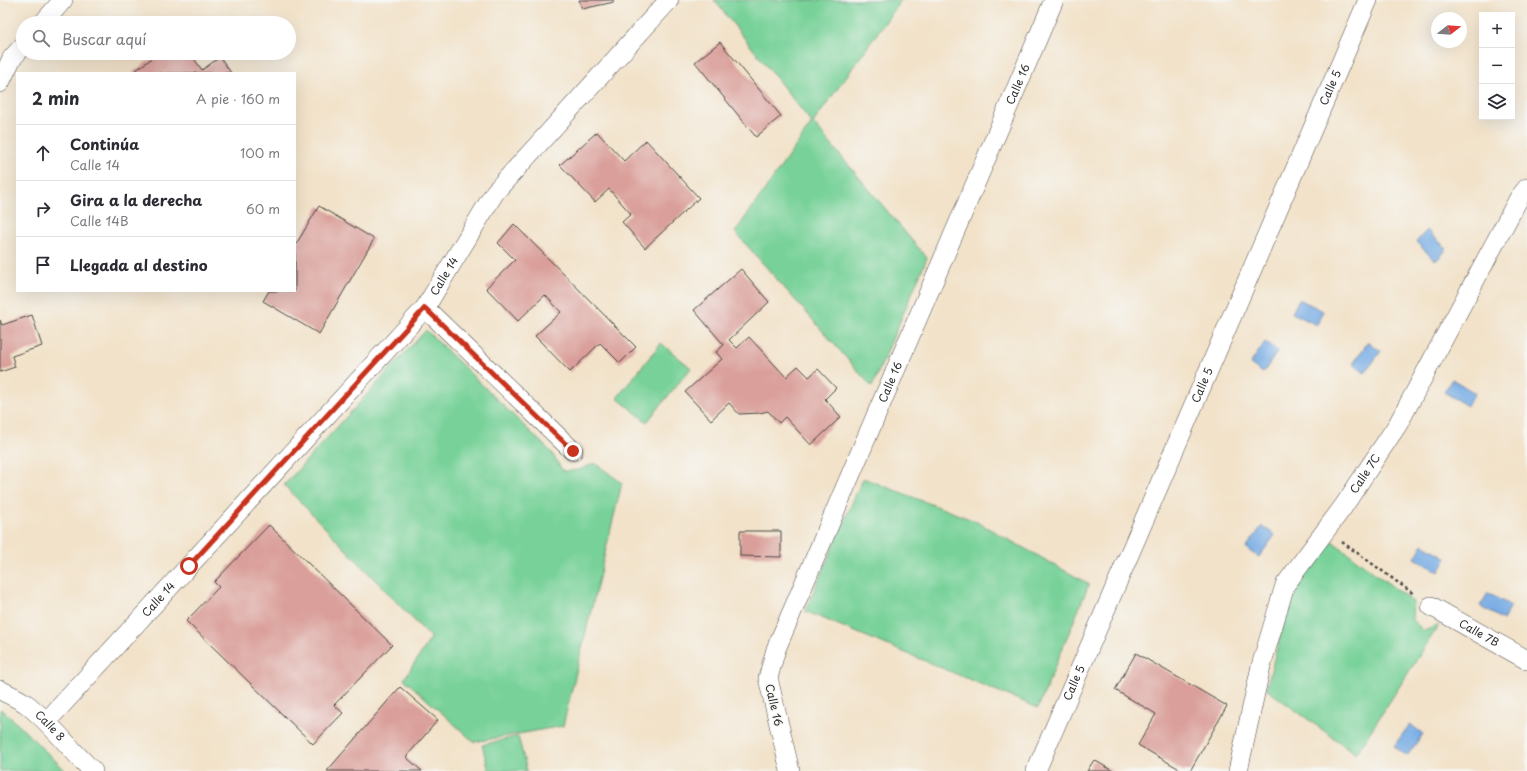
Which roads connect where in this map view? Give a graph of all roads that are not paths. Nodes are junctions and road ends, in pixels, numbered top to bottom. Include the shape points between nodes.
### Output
1 (63, 0) edge
2 (669, 0) edge
3 (1054, 0) edge
4 (1368, 0) edge
5 (49, 16) edge
6 (16, 54) edge
7 (0, 83) edge
8 (1527, 188) edge
9 (425, 308) junction
10 (573, 451) dead end
11 (1431, 606) road end
12 (1527, 660) edge
13 (0, 690) edge
14 (47, 721) junction
15 (93, 771) edge
16 (790, 771) edge
17 (1036, 771) edge
18 (1238, 771) edge

1 - 5 street
2 - 9 street, Calle 14 via 495,192
3 - 16 street, Calle 16 via 776,649 768,678
4 - 17 street, Calle 5
6 - 7 street
8 - 18 street, Calle 7C via 1519,198 1398,424 1344,507 1285,585 1261,666
9 - 10 street
9 - 14 street, Calle 14
11 - 12 street, Calle 7B
13 - 14 street, Calle 8 via 24,702
14 - 15 street, Calle 8 via 76,756

